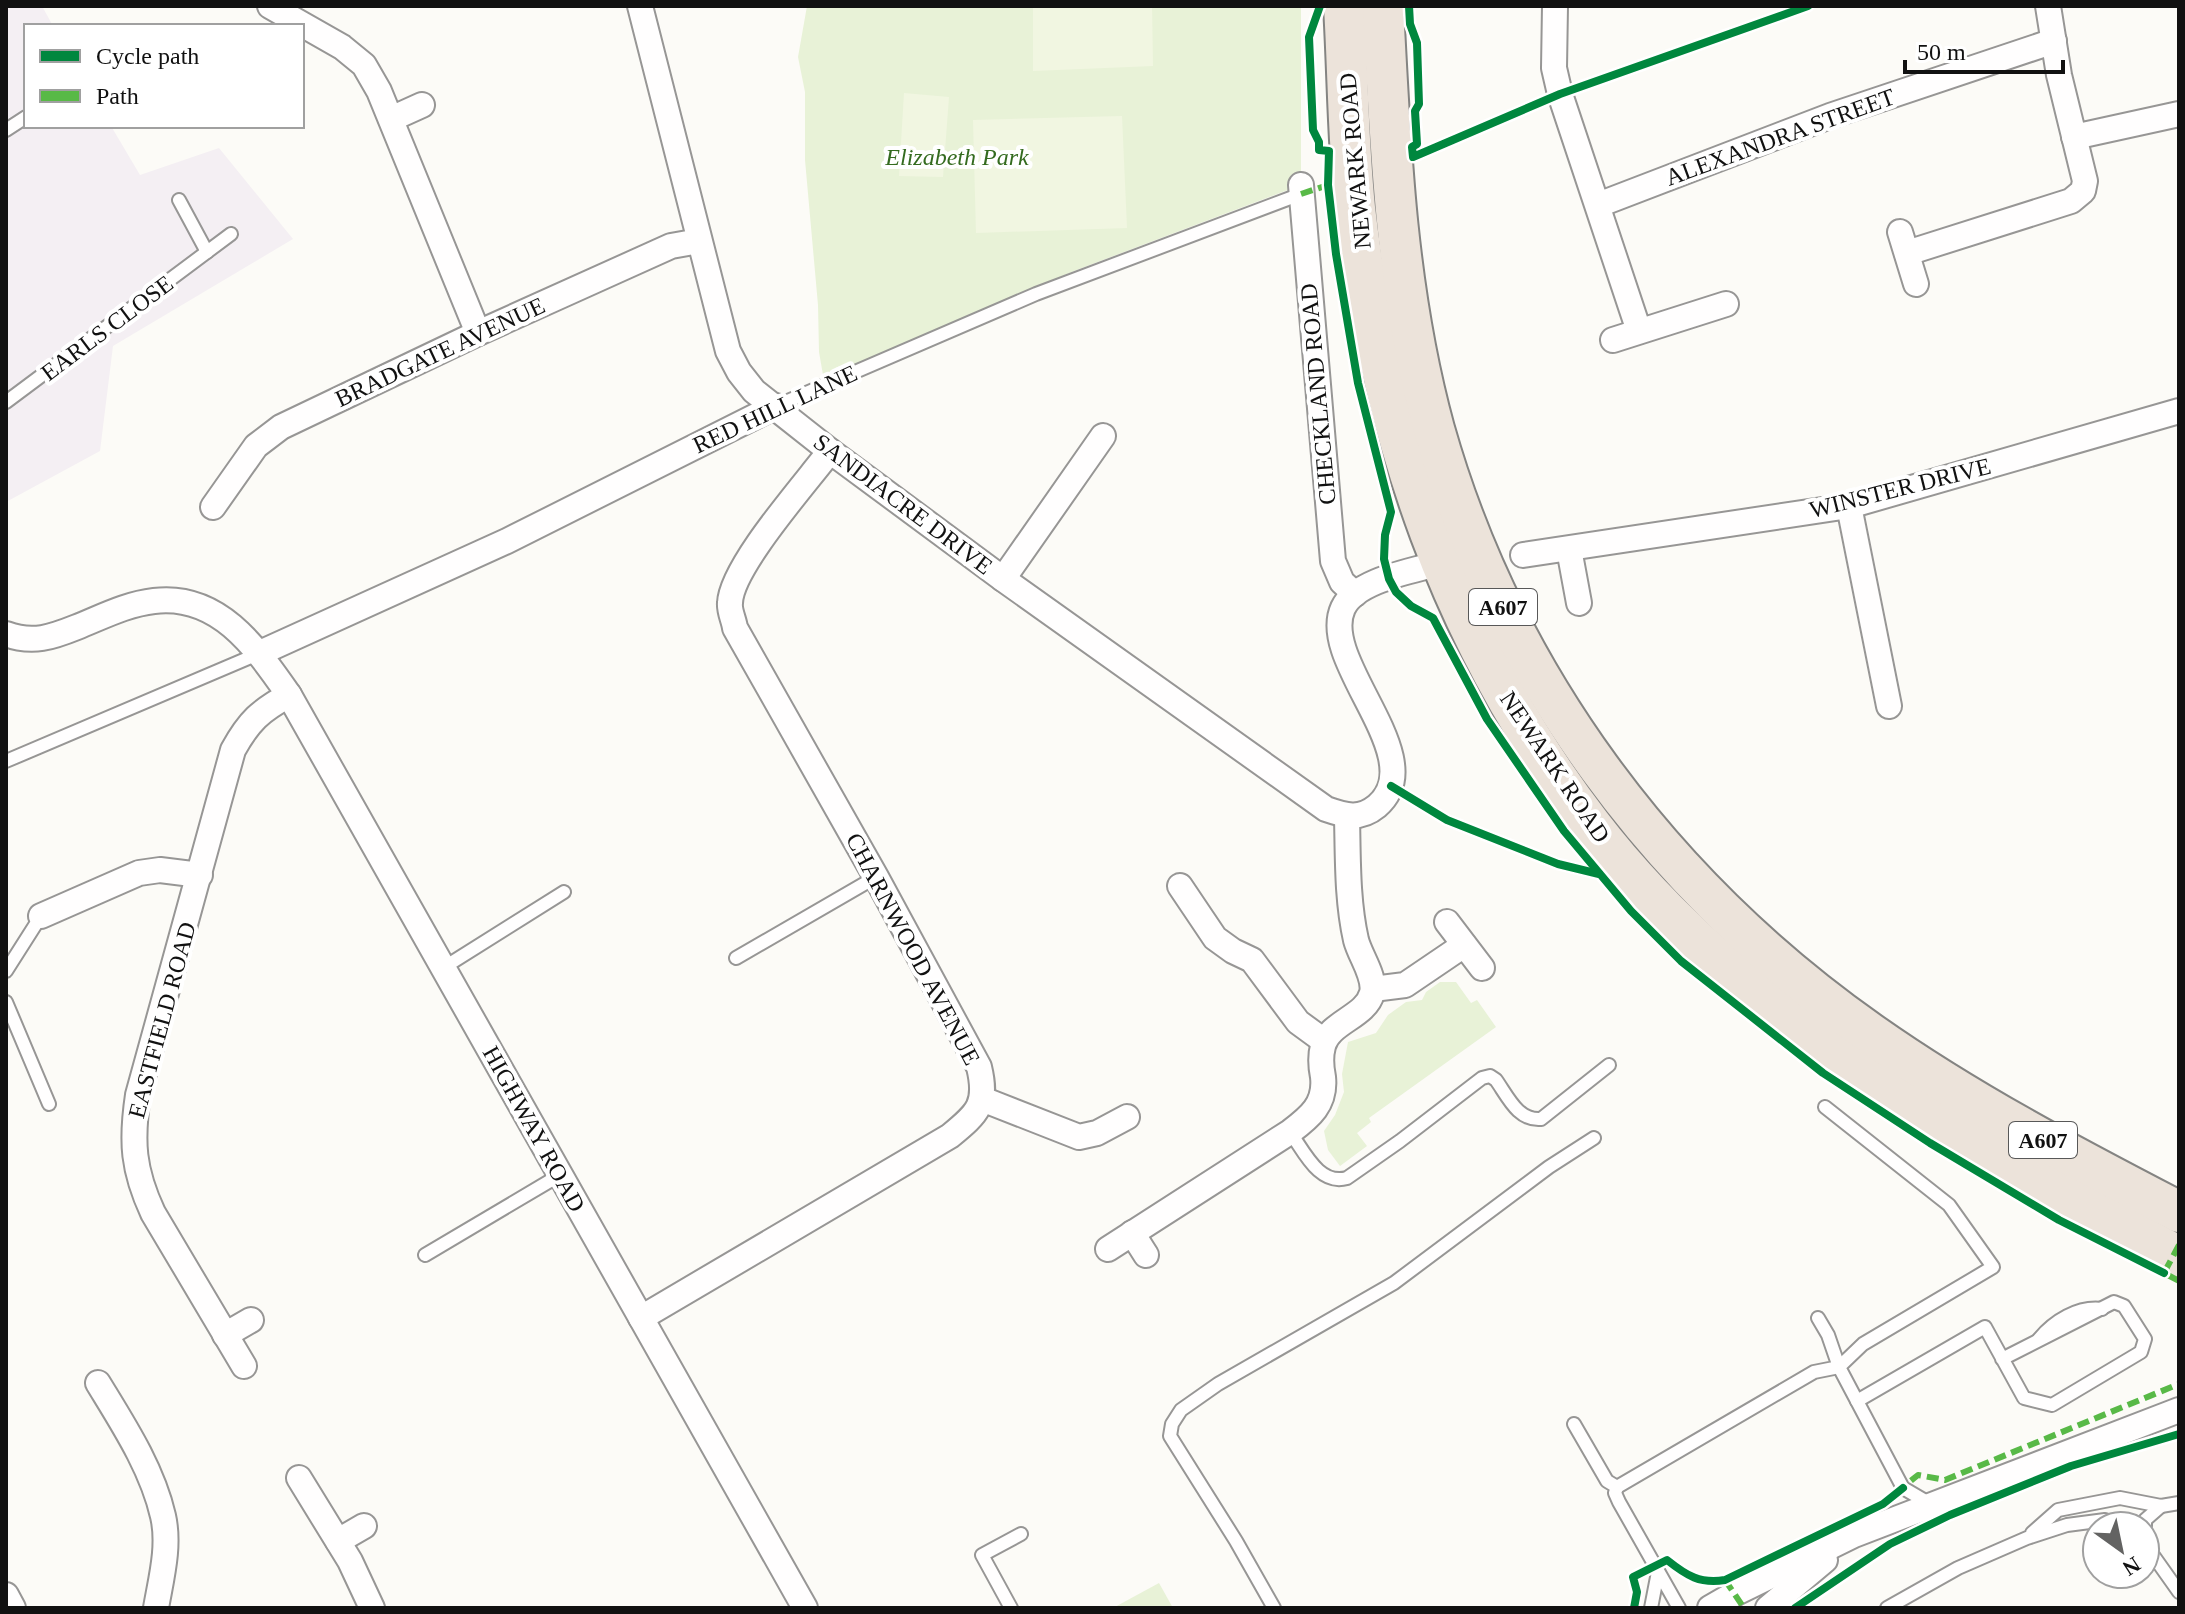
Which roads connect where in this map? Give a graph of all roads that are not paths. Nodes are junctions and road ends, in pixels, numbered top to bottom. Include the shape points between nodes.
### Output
1 (270, 6) edge
2 (640, 6) edge
3 (1344, 6) edge
4 (1383, 6) edge
5 (1555, 6) edge
6 (2048, 6) edge
7 (302, 24) edge
8 (304, 25) edge
9 (2054, 41) junction
10 (422, 105) dead end
11 (2179, 114) edge
12 (24, 118) edge
13 (391, 119) junction
14 (6, 130) edge
15 (2074, 137) junction
16 (1301, 189) joint
17 (179, 200) dead end
18 (1598, 205) junction
19 (231, 234) dead end
20 (699, 241) junction
21 (207, 252) junction
22 (1916, 284) dead end
23 (1726, 304) dead end
24 (1639, 331) junction
25 (478, 333) junction
26 (1613, 340) dead end
27 (6, 402) edge
28 (776, 406) junction
29 (2179, 411) edge
30 (1103, 436) dead end
31 (830, 451) junction
32 (1849, 506) junction
33 (213, 507) dead end
34 (1569, 549) junction
35 (1523, 555) dead end
36 (1440, 563) junction
37 (1003, 579) junction
38 (1355, 594) junction
39 (1579, 603) dead end
40 (6, 634) edge
41 (260, 653) junction
42 (289, 695) junction
43 (1889, 706) dead end
44 (6, 761) edge
45 (1347, 817) junction
46 (200, 875) junction
47 (876, 877) junction
48 (564, 892) dead end
49 (1182, 904) dead end
50 (41, 916) joint
51 (1447, 922) dead end
52 (1464, 945) junction
53 (736, 958) dead end
54 (443, 968) junction
55 (1482, 968) dead end
56 (6, 971) edge
57 (1373, 989) junction
58 (6, 1002) edge
59 (1324, 1041) junction
60 (1609, 1065) dead end
61 (982, 1099) junction
62 (49, 1104) dead end
63 (1825, 1107) dead end
64 (1127, 1117) dead end
65 (1290, 1132) junction
66 (1594, 1138) dead end
67 (560, 1175) junction
68 (2179, 1212) edge
69 (1132, 1233) junction
70 (1108, 1249) dead end
71 (425, 1255) dead end
72 (1146, 1255) dead end
73 (2179, 1257) edge
74 (641, 1318) junction
75 (1818, 1318) dead end
76 (251, 1320) dead end
77 (225, 1335) junction
78 (2002, 1359) junction
79 (244, 1366) dead end
80 (1839, 1367) junction
81 (98, 1383) dead end
82 (1857, 1401) junction
83 (2179, 1410) edge
84 (1574, 1424) dead end
85 (299, 1478) dead end
86 (1617, 1487) junction
87 (2179, 1503) edge
88 (1932, 1505) junction
89 (2161, 1506) junction
90 (2156, 1510) edge
91 (2081, 1523) edge
92 (364, 1526) dead end
93 (1021, 1534) dead end
94 (1854, 1535) junction
95 (2027, 1538) junction
96 (338, 1541) junction
97 (2161, 1567) edge
98 (1658, 1572) junction
99 (2179, 1592) edge
100 (6, 1595) edge
101 (13, 1608) edge
102 (156, 1608) edge
103 (372, 1608) edge
104 (805, 1608) edge
105 (1011, 1608) edge
106 (1274, 1608) edge
107 (1651, 1608) edge
108 (1679, 1608) edge
109 (1710, 1608) edge
110 (1768, 1608) edge
111 (1887, 1608) edge

1 - 7 street
2 - 20 street, SANDIACRE DRIVE
3 - 36 highway, NEWARK ROAD / A607 via 1355,206 1373,325 1400,442
4 - 68 highway, NEWARK ROAD / A607 via 1393,197 1409,313 1434,428 1477,551 1515,634 1571,730 1670,857 1776,960 1871,1034 2008,1121
5 - 18 street via 1554,68
6 - 9 street
8 - 13 street via 364,65
9 - 15 street
9 - 18 street, ALEXANDRA STREET via 1830,116
10 - 13 street
11 - 15 street
12 - 14 lane
13 - 25 street
15 - 22 street via 2083,191 2071,201 1903,242
16 - 28 lane, RED HILL LANE via 1036,294
16 - 38 street, CHECKLAND ROAD via 1333,561 1342,582
17 - 21 lane
18 - 24 street
19 - 21 lane, EARLS CLOSE
20 - 25 street, BRADGATE AVENUE via 671,246
20 - 28 street, SANDIACRE DRIVE via 728,351 754,391
21 - 27 lane, EARLS CLOSE
23 - 24 street
24 - 26 street
25 - 33 street, BRADGATE AVENUE via 273,431 256,446
28 - 31 street, SANDIACRE DRIVE
28 - 41 street, RED HILL LANE via 507,541
29 - 32 street, WINSTER DRIVE
30 - 37 street
31 - 37 street, SANDIACRE DRIVE
31 - 47 street, CHARNWOOD AVENUE via 747,561 729,604 735,628
32 - 34 street, WINSTER DRIVE
32 - 43 street
34 - 35 street, WINSTER DRIVE
34 - 39 street
36 - 38 street via 1368,585
36 - 73 highway, NEWARK ROAD / A607 via 1493,674 1537,750 1593,827 1685,928 1760,995 1872,1080 1997,1157
37 - 45 street, SANDIACRE DRIVE via 1326,809
38 - 45 street via 1343,608 1342,643 1394,771 1380,804 1364,815
40 - 41 street, HIGHWAY ROAD via 28,641 44,639 156,601 193,604 229,621
41 - 42 street, HIGHWAY ROAD
41 - 44 lane
42 - 46 street, EASTFIELD ROAD via 247,725 233,750
42 - 54 street, HIGHWAY ROAD
45 - 57 street via 1349,904
46 - 50 street via 139,873
46 - 77 street, EASTFIELD ROAD via 138,1095 133,1131 141,1187
47 - 53 lane
47 - 61 street, CHARNWOOD AVENUE via 979,1067
48 - 54 lane
49 - 59 street via 1215,938 1252,960 1298,1022
50 - 56 lane
51 - 52 street
52 - 55 street
52 - 57 street via 1405,985
54 - 67 street, HIGHWAY ROAD
57 - 59 street via 1360,1010
58 - 62 lane
59 - 65 street via 1323,1095 1309,1118
60 - 65 lane via 1533,1120 1520,1114 1496,1080 1482,1078 1337,1181 1318,1171
61 - 64 street via 1079,1137
61 - 74 street, CHARNWOOD AVENUE via 975,1115 950,1136
63 - 80 lane via 1949,1205 1993,1267 1863,1344
65 - 69 street
66 - 106 lane via 1394,1283 1181,1410 1170,1436
67 - 71 lane
67 - 74 street, HIGHWAY ROAD
69 - 70 street
69 - 72 street
74 - 104 street, HIGHWAY ROAD
75 - 80 lane
76 - 77 street
77 - 79 street, EASTFIELD ROAD
78 - 78 lane via 2024,1398 2052,1405 2141,1352 2145,1339 2124,1306 2114,1302
78 - 82 lane via 1985,1327
80 - 82 lane
80 - 86 lane via 1814,1372
81 - 102 street via 147,1472 163,1517 164,1565
82 - 88 lane via 1903,1488
83 - 88 street
84 - 86 lane via 1607,1481
85 - 96 street
86 - 98 lane via 1619,1502
87 - 89 lane
88 - 94 street
89 - 90 lane
89 - 95 lane via 2120,1498 2058,1510
91 - 95 lane
92 - 96 street
93 - 105 lane via 982,1555
94 - 109 street
94 - 110 street
95 - 111 lane via 1958,1568
96 - 103 street
97 - 99 lane
98 - 107 lane
98 - 108 lane
100 - 101 street

